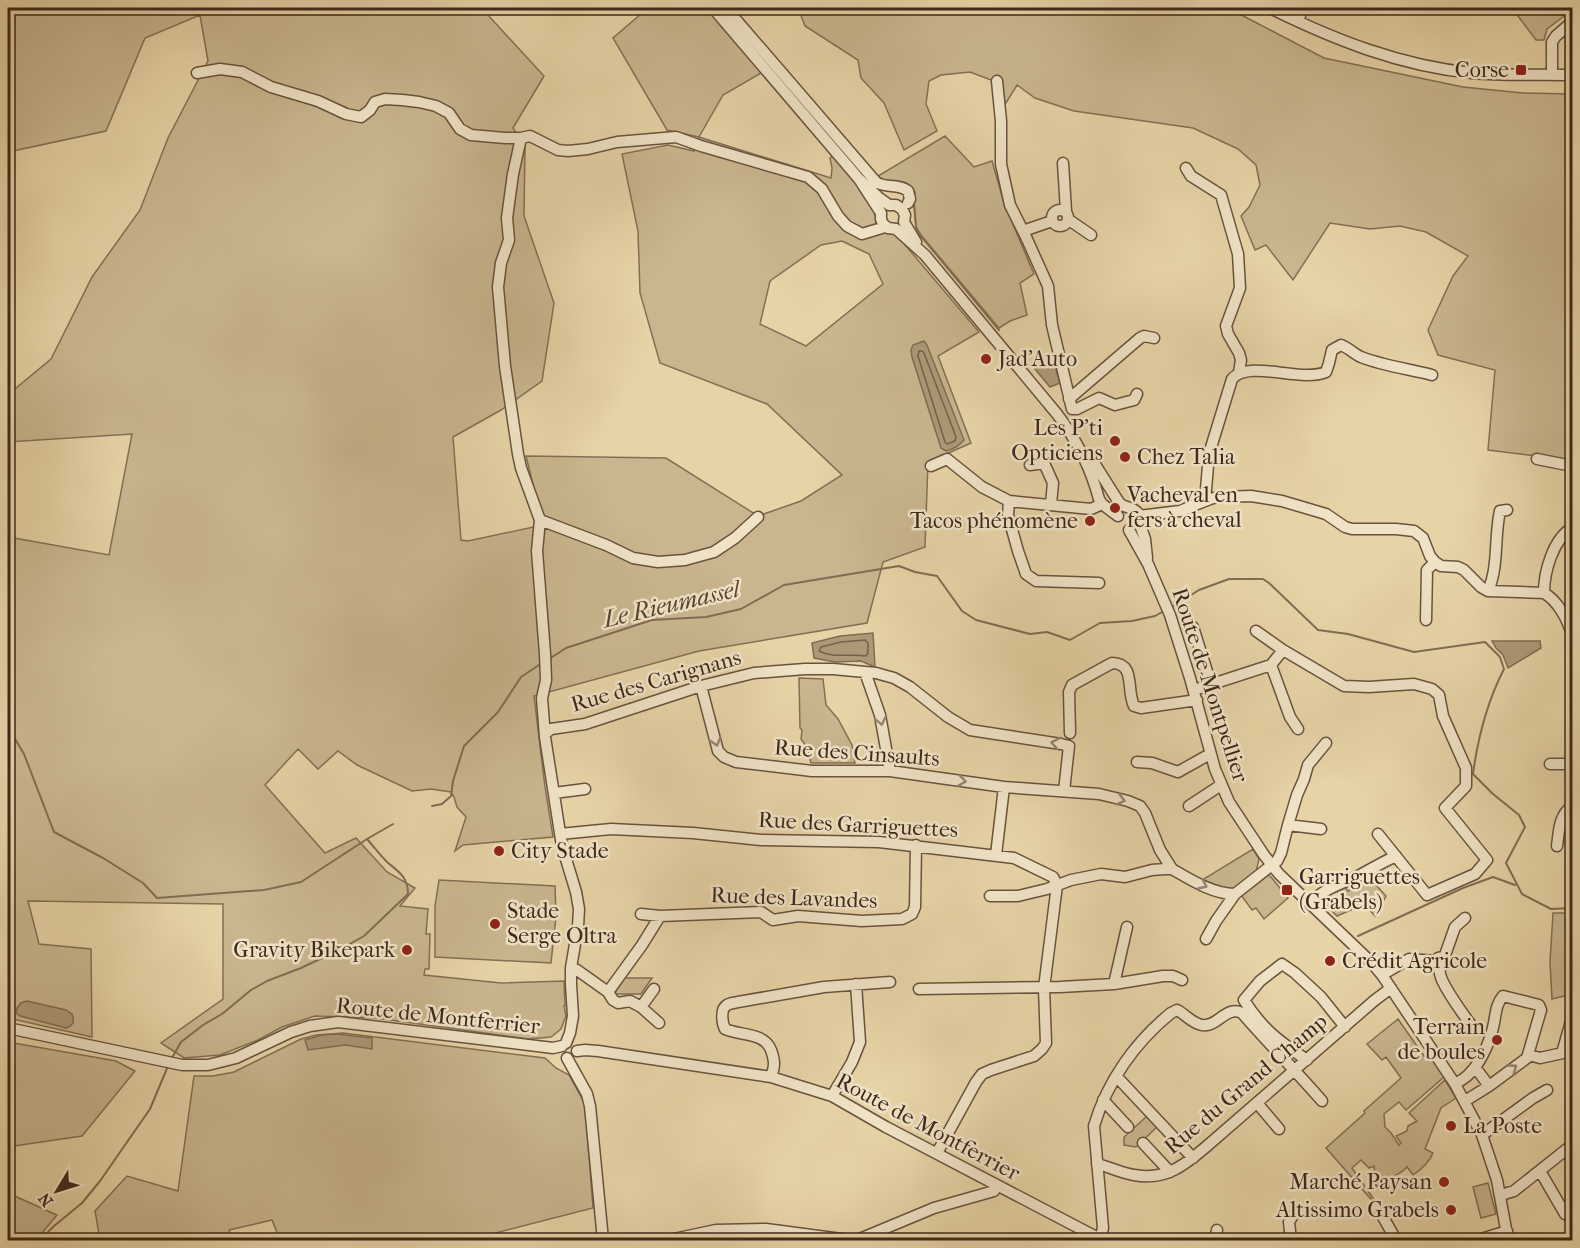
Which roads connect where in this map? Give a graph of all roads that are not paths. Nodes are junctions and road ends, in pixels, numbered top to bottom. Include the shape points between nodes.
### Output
1 (713, 8) edge
2 (726, 8) edge
3 (1269, 8) edge
4 (1299, 8) edge
5 (1298, 21) junction
6 (1572, 22) edge
7 (197, 73) dead end
8 (1552, 75) junction
9 (1572, 75) edge
10 (997, 81) dead end
11 (521, 138) junction
12 (1064, 163) dead end
13 (1186, 168) dead end
14 (908, 203) dead end
15 (1067, 216) junction
16 (888, 221) junction
17 (1023, 231) junction
18 (1091, 235) dead end
19 (1154, 338) dead end
20 (1239, 372) junction
21 (1432, 375) dead end
22 (1137, 394) dead end
23 (1070, 404) junction
24 (1063, 422) junction
25 (1537, 459) dead end
26 (1030, 465) dead end
27 (931, 466) dead end
28 (1572, 466) edge
29 (1100, 483) junction
30 (1009, 501) junction
31 (1205, 501) junction
32 (1051, 504) junction
33 (1102, 504) junction
34 (1126, 508) junction
35 (1507, 510) dead end
36 (758, 516) dead end
37 (1118, 516) junction
38 (1139, 519) junction
39 (540, 520) junction
40 (1572, 528) edge
41 (1129, 530) junction
42 (1435, 562) junction
43 (1148, 564) junction
44 (1099, 583) dead end
45 (1488, 591) junction
46 (1544, 593) junction
47 (1426, 620) dead end
48 (1193, 627) dead end
49 (1256, 631) dead end
50 (1572, 631) edge
51 (1283, 650) junction
52 (1271, 665) junction
53 (865, 672) junction
54 (1211, 684) junction
55 (701, 686) junction
56 (1195, 695) junction
57 (1298, 729) dead end
58 (546, 733) junction
59 (1070, 733) dead end
60 (1326, 743) dead end
61 (1210, 754) junction
62 (1137, 762) dead end
63 (1550, 764) dead end
64 (1572, 764) edge
65 (890, 771) junction
66 (1221, 785) junction
67 (1005, 787) junction
68 (585, 789) dead end
69 (1064, 791) junction
70 (554, 793) junction
71 (1189, 806) dead end
72 (1572, 806) edge
73 (1288, 825) junction
74 (1321, 829) dead end
75 (560, 834) junction
76 (1378, 834) dead end
77 (916, 845) junction
78 (1557, 846) dead end
79 (996, 855) junction
80 (1396, 856) junction
81 (1272, 865) junction
82 (1172, 869) junction
83 (1057, 885) junction
84 (1236, 894) junction
85 (990, 897) dead end
86 (1310, 904) junction
87 (641, 914) dead end
88 (660, 916) junction
89 (1465, 918) dead end
90 (1127, 927) dead end
91 (1206, 939) dead end
92 (1440, 962) junction
93 (571, 968) junction
94 (1382, 975) junction
95 (1182, 980) dead end
96 (890, 982) dead end
97 (856, 984) junction
98 (1114, 984) junction
99 (654, 988) dead end
100 (1044, 988) junction
101 (1391, 988) junction
102 (920, 989) dead end
103 (608, 992) junction
104 (640, 1007) junction
105 (1572, 1018) edge
106 (659, 1023) dead end
107 (1345, 1027) junction
108 (8, 1028) edge
109 (1474, 1029) dead end
110 (569, 1050) junction
111 (1567, 1052) edge
112 (1528, 1055) junction
113 (1307, 1060) junction
114 (1475, 1067) junction
115 (1295, 1070) junction
116 (1116, 1076) junction
117 (771, 1077) junction
118 (1455, 1084) junction
119 (1489, 1086) junction
120 (1547, 1090) dead end
121 (832, 1096) junction
122 (1103, 1100) junction
123 (1322, 1101) dead end
124 (1465, 1101) junction
125 (1257, 1103) junction
126 (1128, 1127) dead end
127 (1279, 1129) dead end
128 (1482, 1135) junction
129 (1143, 1143) dead end
130 (1572, 1145) edge
131 (937, 1154) junction
132 (1192, 1158) junction
133 (1098, 1170) junction
134 (1540, 1171) junction
135 (1170, 1172) junction
136 (997, 1186) junction
137 (1501, 1195) junction
138 (1378, 1208) dead end
139 (1565, 1214) dead end
140 (1292, 1217) dead end
141 (1508, 1236) edge
142 (603, 1240) edge
143 (669, 1240) edge
144 (849, 1240) edge
145 (857, 1240) edge
146 (1101, 1240) edge
147 (1291, 1240) edge
148 (1396, 1240) edge
149 (1478, 1240) edge

1 - 16 street via 859,179
2 - 14 street via 876,182 908,191
3 - 5 street
4 - 5 street
5 - 8 street via 1351,44 1426,66 1493,75
6 - 8 street via 1554,38
7 - 11 street via 220,69 242,72 272,87 361,117 375,102 385,99 420,102 449,113 460,129 471,135
8 - 9 street
10 - 17 street via 1001,164 1010,205
11 - 16 street via 530,136 568,151 676,137 808,177 822,189 847,226 862,234
11 - 39 street via 507,218 509,240 498,287 518,454
12 - 15 street
13 - 20 street via 1191,176 1221,195 1238,254 1240,288 1226,326 1241,360
15 - 17 street via 1066,224 1061,226 1052,221
15 - 18 street
16 - 24 street via 925,255
17 - 23 street via 1048,286 1052,325
19 - 23 street via 1140,338
20 - 21 street via 1321,374 1326,372 1332,350 1341,345 1358,357
20 - 31 street via 1232,379 1209,454
22 - 23 street via 1134,400 1115,405 1100,398 1077,410
23 - 24 street
24 - 29 street
25 - 28 street
26 - 32 street via 1044,463 1053,483
27 - 30 street via 947,459 982,487
29 - 33 street
29 - 34 street
30 - 32 street
30 - 44 street via 1008,515 1026,574 1036,581
31 - 38 street via 1180,511
31 - 42 street via 1218,497 1267,498 1326,514 1352,529 1414,531 1423,538
32 - 33 street via 1091,509
33 - 37 street
34 - 37 street
34 - 38 street via 1133,509
35 - 45 street via 1500,511 1494,576
36 - 39 street via 714,552 658,562 633,558
37 - 41 street via 1120,526
38 - 41 street via 1135,528
38 - 43 street, Route de Montpellier
39 - 58 street via 537,551 546,666 542,698
40 - 46 street via 1563,534 1553,553
41 - 43 street, Route de Montpellier
42 - 45 street via 1464,570
42 - 47 street via 1427,570
43 - 56 street, Route de Montpellier via 1170,615
45 - 46 street
46 - 50 street via 1551,597
48 - 54 street
49 - 51 street
51 - 52 street
51 - 80 street via 1344,686 1414,684 1439,695 1443,716 1466,768 1466,786 1445,808 1487,860 1475,874 1426,895
52 - 54 street
52 - 57 street
53 - 55 street, Rue des Carignans via 777,671
53 -> 65 street via 880,715
69 -> 53 street, Rue des Carignans via 1069,746 970,730 894,678
54 - 56 street
55 - 58 street, Rue des Carignans
55 -> 65 street, Rue des Cinsaults via 718,751 729,760 812,771
56 - 59 street via 1141,708 1134,706 1125,667 1112,663 1071,686
56 - 61 street, Route de Montpellier
58 - 70 street
60 - 73 street via 1308,765
61 - 62 street via 1178,772
61 - 66 street, Route de Montpellier
63 - 64 street
65 -> 67 street, Rue des Cinsaults
66 - 71 street
66 - 81 street, Route de Montpellier
67 - 69 street, Rue des Cinsaults
67 - 79 street
68 - 70 street
69 -> 82 street via 1099,794 1140,806
70 - 75 street
72 - 78 street via 1561,819
73 - 74 street
73 - 81 street via 1279,858
75 - 77 street, Rue des Garriguettes via 611,829 761,840
75 - 93 street via 579,909
76 - 80 street
77 - 79 street, Rue des Garriguettes
77 - 88 street, Rue des Lavandes via 915,907 912,914 902,919 862,921 798,916 773,920 761,912
79 - 83 street, Rue des Garriguettes via 1028,864 1053,877
80 - 86 street via 1320,894
81 - 84 street
81 - 86 street, Route de Montpellier
82 - 83 street via 1125,877 1101,874
82 -> 84 street via 1215,891
83 - 85 street via 1018,896
83 - 100 street
84 - 91 street
86 - 94 street, Route de Montpellier
87 - 88 street, Rue des Lavandes
88 - 103 street
89 - 92 street via 1455,927
90 - 98 street
92 - 94 street via 1409,959
92 - 109 street via 1442,980
93 - 103 street
93 - 110 street via 573,1016
94 - 101 street, Route de Montpellier
95 - 98 street via 1163,976
96 - 97 street
97 - 117 street via 723,1007 725,1029 768,1043 775,1061
97 - 121 street via 860,1042
98 - 100 street
99 - 104 street
100 - 102 street
100 - 131 street via 1046,1043 1034,1056 982,1074
101 - 107 street, Rue du Grand Champ
101 - 118 street, Route de Montpellier
103 - 104 street via 618,1003 630,1001
104 - 106 street
105 - 111 street
107 - 113 street, Rue du Grand Champ
107 - 113 street via 1322,997 1282,964 1260,981 1244,1000 1265,1029
108 - 110 street, Route de Montferrier via 182,1065 208,1065 236,1058 291,1032 338,1022
110 - 117 street, Route de Montferrier
110 - 142 street via 590,1106
111 - 112 street via 1540,1058
112 - 114 street via 1541,1011 1539,1005 1503,996
119 -> 112 street
113 - 115 street, Rue du Grand Champ
114 - 118 street
114 - 119 street
115 - 116 street via 1242,1013 1231,1011 1207,1026 1198,1025 1177,1010 1127,1057
115 - 123 street
115 - 125 street, Rue du Grand Champ
116 - 122 street
116 - 132 street
117 - 121 street, Route de Montferrier
118 - 124 street, Route de Montpellier
119 - 124 street
120 - 128 street
121 - 131 street, Route de Montferrier
122 - 126 street
122 - 133 street via 1094,1126
124 - 128 street, Route de Montpellier
125 - 127 street
125 - 132 street, Rue du Grand Champ
128 - 137 street, Route de Montpellier
129 - 135 street
130 - 134 street
131 - 136 street, Route de Montferrier
132 - 135 street, Rue du Grand Champ
133 - 135 street, Rue du Grand Champ via 1136,1176
133 - 146 street
134 - 137 street via 1514,1191
134 - 139 street
136 - 145 street via 994,1191 934,1208
136 - 146 street, Route de Montferrier
137 - 141 street, Route de Montpellier
138 - 148 street
140 - 147 street
141 - 149 street
143 - 144 street via 716,1230 766,1229

